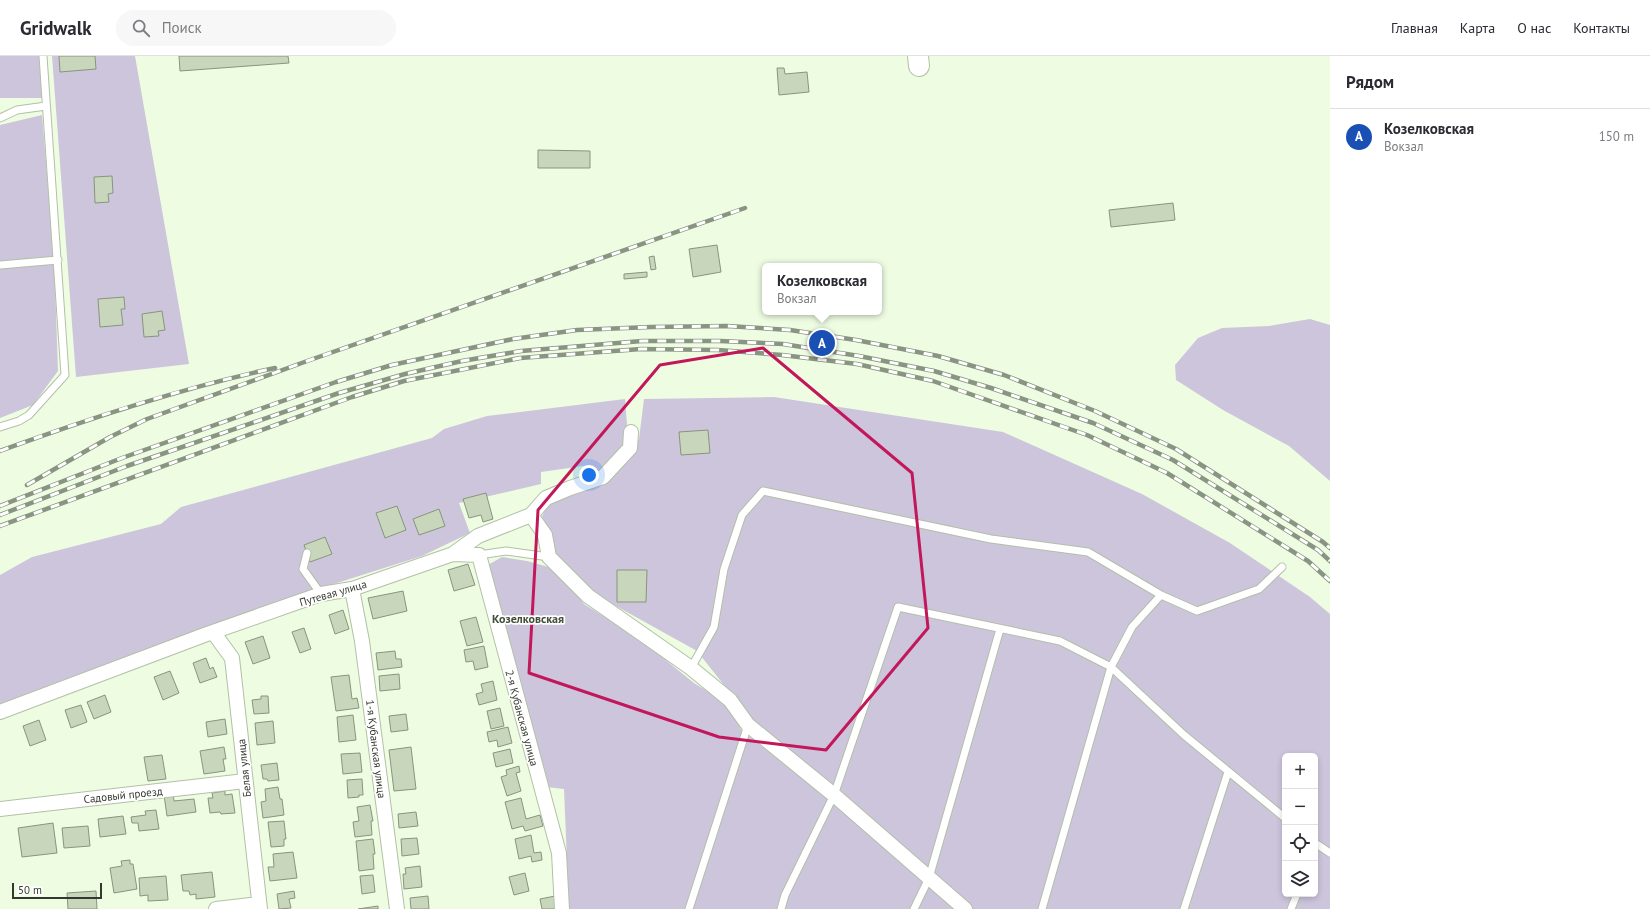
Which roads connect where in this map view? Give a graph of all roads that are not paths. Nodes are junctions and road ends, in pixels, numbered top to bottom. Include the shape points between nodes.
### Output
1 (43, 56) edge
2 (46, 106) junction
3 (0, 118) edge
4 (58, 260) junction
5 (0, 265) edge
6 (0, 427) edge
7 (631, 432) dead end
8 (531, 515) junction
9 (307, 553) dead end
10 (452, 554) junction
11 (479, 555) junction
12 (549, 557) junction
13 (1282, 567) dead end
14 (352, 589) junction
15 (321, 594) junction
16 (1161, 595) junction
17 (1000, 629) junction
18 (213, 632) junction
19 (1111, 667) junction
20 (691, 668) junction
21 (0, 712) edge
22 (748, 725) junction
23 (1228, 772) junction
24 (245, 781) junction
25 (834, 795) junction
26 (0, 809) edge
27 (1282, 816) edge
28 (1318, 846) edge
29 (1330, 853) edge
30 (929, 878) junction
31 (1296, 897) edge
32 (260, 907) edge
33 (216, 909) edge
34 (396, 909) edge
35 (562, 909) edge
36 (689, 909) edge
37 (781, 909) edge
38 (914, 909) edge
39 (965, 909) edge
40 (1042, 909) edge
41 (1184, 909) edge
42 (1291, 909) edge

1 - 2 lane
2 - 3 lane via 17,110
2 - 4 lane
4 - 5 lane
4 - 6 lane via 65,375 29,415
7 - 8 street, Путевая улица via 630,448 603,477 546,498
8 - 10 street, Путевая улица via 478,536
8 - 12 street via 545,535
9 - 15 lane via 303,569
10 - 11 street
10 - 14 street, Путевая улица
11 - 12 lane via 506,551
11 - 35 street, 2-я Кубанская улица via 559,853
12 - 20 street via 588,596
13 - 16 lane via 1259,589 1197,611
14 - 15 street, Путевая улица
14 - 34 street, 1-я Кубанская улица via 362,640
15 - 18 street, Путевая улица
16 - 19 lane via 1132,627
16 - 20 lane via 1088,552 991,539 763,491 742,515 724,569 714,627
17 - 19 lane via 1060,641
17 - 25 lane via 898,607
17 - 30 lane
18 - 21 street, Путевая улица
18 - 24 street, Белая улица via 232,658
19 - 23 lane
19 - 40 lane
20 - 22 street via 730,700
22 - 25 street
22 - 36 lane
23 - 27 lane
23 - 41 lane
24 - 26 street, Садовый проезд
24 - 32 street, Белая улица
25 - 30 street
25 - 37 lane via 785,895
28 - 29 lane
30 - 38 lane
30 - 39 street
31 - 42 lane
32 - 33 street

